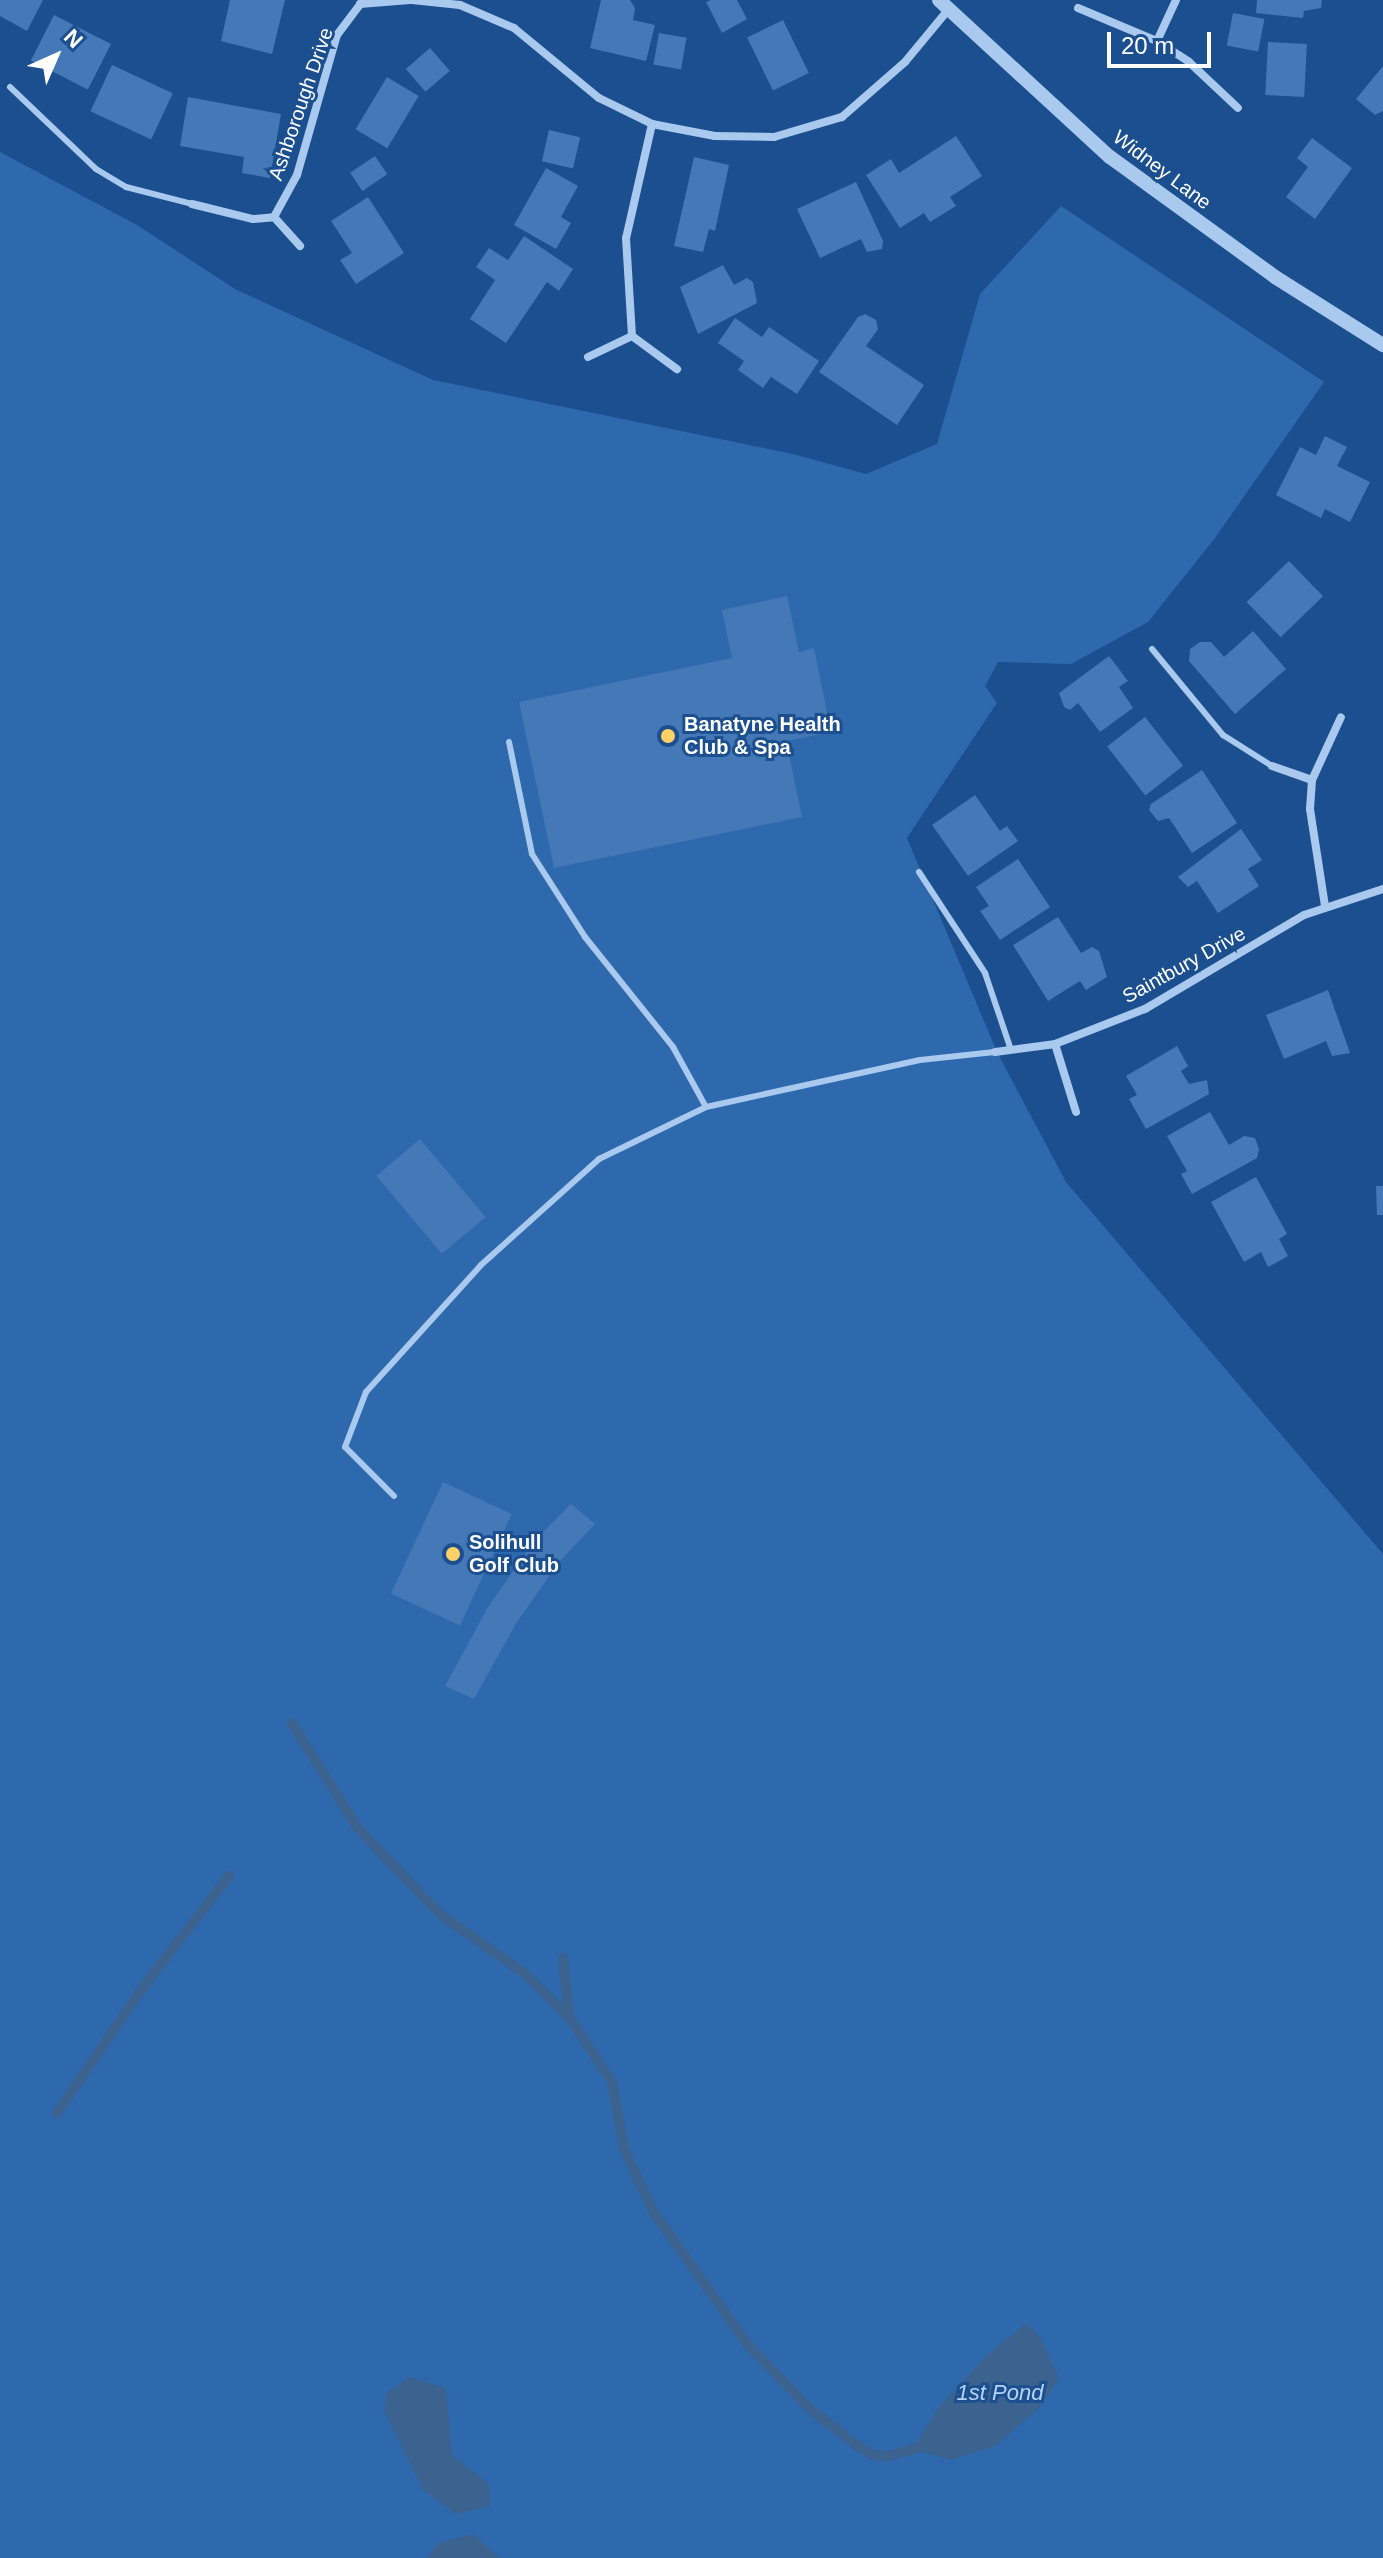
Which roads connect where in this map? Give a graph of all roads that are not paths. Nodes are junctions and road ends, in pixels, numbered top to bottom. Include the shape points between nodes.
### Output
1 (411, 0) edge
2 (1176, 0) edge
3 (360, 2) edge
4 (943, 5) edge
5 (1078, 8) dead end
6 (1157, 41) junction
7 (10, 87) dead end
8 (1238, 108) dead end
9 (652, 124) junction
10 (192, 204) joint
11 (274, 217) junction
12 (300, 246) dead end
13 (632, 336) junction
14 (1383, 344) edge
15 (588, 357) dead end
16 (677, 369) dead end
17 (1152, 649) dead end
18 (1341, 717) dead end
19 (509, 742) dead end
20 (1272, 766) joint
21 (1312, 780) junction
22 (919, 872) dead end
23 (1383, 889) edge
24 (1325, 906) junction
25 (1055, 1044) junction
26 (1011, 1050) junction
27 (995, 1052) joint
28 (706, 1107) junction
29 (1076, 1112) dead end
30 (394, 1496) dead end

1 - 3 street, Ashborough Drive
1 - 9 street, Ashborough Drive via 460,5 514,28 599,98
2 - 6 street
3 - 11 street, Ashborough Drive via 337,35 297,175
4 - 9 street, Ashborough Drive via 905,62 842,117 774,137 715,136
4 - 14 street, Widney Lane via 1110,157 1275,277
5 - 6 street
6 - 8 street via 1189,62
7 - 10 lane via 96,169 126,187
9 - 13 street via 626,238
10 - 11 street via 253,219
11 - 12 street
13 - 15 street
13 - 16 street
17 - 20 lane via 1223,735
18 - 21 street
19 - 28 lane via 532,854 585,937 673,1047
20 - 21 street
21 - 24 street via 1310,809
22 - 26 lane via 985,973
23 - 24 street, Saintbury Drive
24 - 25 street, Saintbury Drive via 1145,1009
25 - 26 street, Saintbury Drive
25 - 29 street
26 - 27 street, Saintbury Drive
27 - 28 lane via 920,1060
28 - 30 lane via 599,1159 481,1265 366,1392 345,1447

